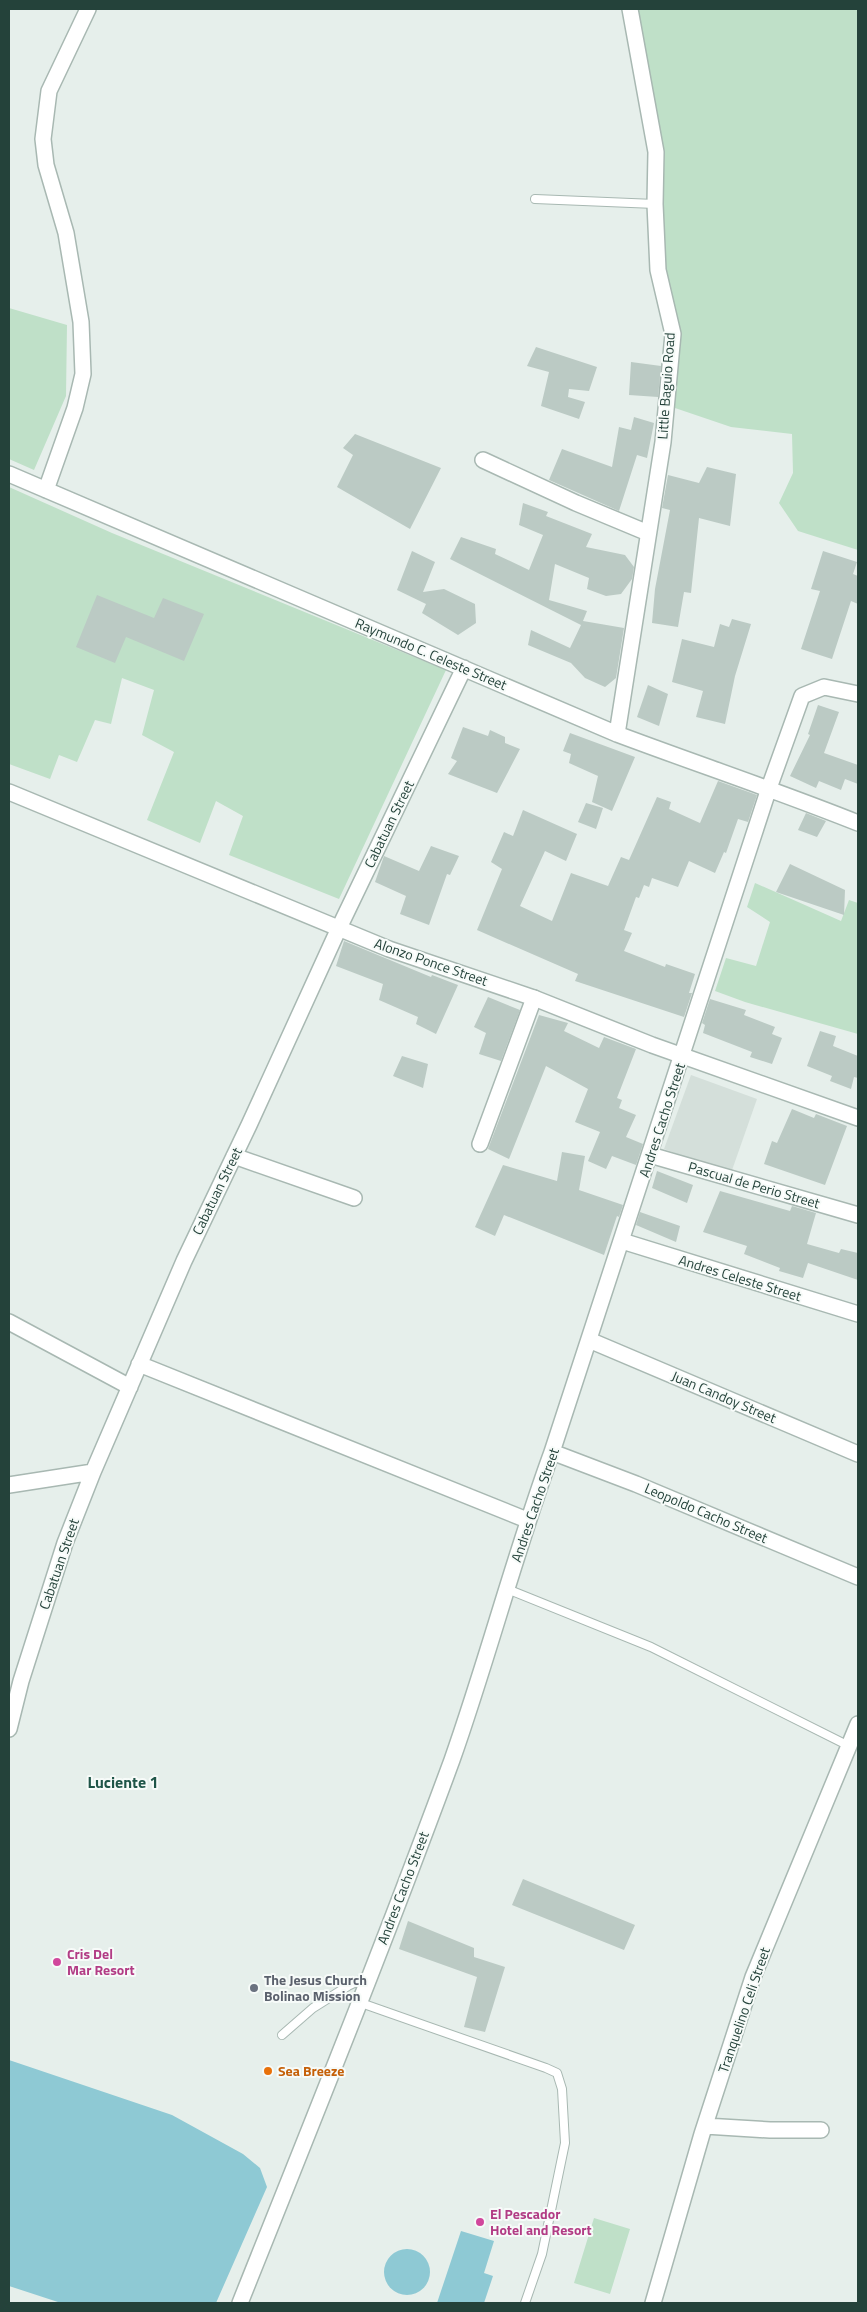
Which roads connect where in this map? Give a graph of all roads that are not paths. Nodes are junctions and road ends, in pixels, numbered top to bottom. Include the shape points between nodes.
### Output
1 (88, 9) edge
2 (630, 9) edge
3 (535, 199) dead end
4 (655, 204) junction
5 (483, 460) dead end
6 (9, 474) edge
7 (46, 490) junction
8 (648, 533) junction
9 (464, 668) junction
10 (858, 694) edge
11 (617, 734) junction
12 (770, 788) junction
13 (9, 792) edge
14 (858, 823) edge
15 (339, 928) junction
16 (534, 998) junction
17 (683, 1056) junction
18 (858, 1118) edge
19 (480, 1144) dead end
20 (650, 1155) junction
21 (234, 1156) junction
22 (354, 1198) dead end
23 (858, 1216) edge
24 (622, 1241) junction
25 (858, 1314) edge
26 (9, 1322) edge
27 (589, 1340) junction
28 (139, 1364) junction
29 (130, 1387) junction
30 (552, 1452) junction
31 (858, 1454) edge
32 (92, 1472) junction
33 (9, 1486) edge
34 (528, 1520) junction
35 (858, 1578) edge
36 (507, 1589) junction
37 (858, 1724) edge
38 (9, 1729) edge
39 (849, 1746) junction
40 (369, 1976) junction
41 (361, 2003) junction
42 (282, 2035) dead end
43 (705, 2126) junction
44 (821, 2130) dead end
45 (240, 2303) edge
46 (525, 2303) edge
47 (653, 2303) edge

1 - 7 street via 49,91 43,139 46,165 66,233 81,322 83,374 75,408
2 - 4 street, Little Baguio Road via 656,152
3 - 4 lane
4 - 8 street, Little Baguio Road via 658,270 672,334 662,442
5 - 8 street
6 - 7 street, Raymundo C. Celeste Street
7 - 9 street, Raymundo C. Celeste Street
8 - 11 street, Little Baguio Road
9 - 11 street, Raymundo C. Celeste Street
9 - 15 street, Cabatuan Street
10 - 12 street, Andres Cacho Street via 824,687 802,696
11 - 12 street, Raymundo C. Celeste Street
12 - 14 street, Raymundo C. Celeste Street
12 - 17 street, Andres Cacho Street
13 - 15 street, Alonzo Ponce Street
15 - 16 street, Alonzo Ponce Street via 389,949
15 - 21 street, Cabatuan Street
16 - 17 street, Alonzo Ponce Street
16 - 19 street
17 - 18 street, Alonzo Ponce Street
17 - 20 street, Andres Cacho Street
20 - 23 street, Pascual de Perio Street
20 - 24 street, Andres Cacho Street
21 - 22 street
21 - 28 street, Cabatuan Street
24 - 25 street, Andres Celeste Street
24 - 27 street, Andres Cacho Street
26 - 29 street
27 - 30 street, Andres Cacho Street
27 - 31 street, Juan Candoy Street
28 - 29 street, Cabatuan Street
28 - 34 street
29 - 32 street, Cabatuan Street
30 - 34 street, Andres Cacho Street
30 - 35 street, Leopoldo Cacho Street
32 - 33 street
32 - 38 street, Cabatuan Street via 64,1543
34 - 36 street, Andres Cacho Street
36 - 39 lane via 651,1647
36 - 40 street, Andres Cacho Street via 452,1758
37 - 39 street, Tranquelino Celi Street
39 - 43 street, Tranquelino Celi Street via 754,1977
40 - 41 street, Andres Cacho Street
40 - 42 lane via 313,2008
41 - 45 street, Andres Cacho Street
41 - 46 lane via 557,2074 562,2089 565,2143 542,2254
43 - 44 street
43 - 47 street, Tranquelino Celi Street

